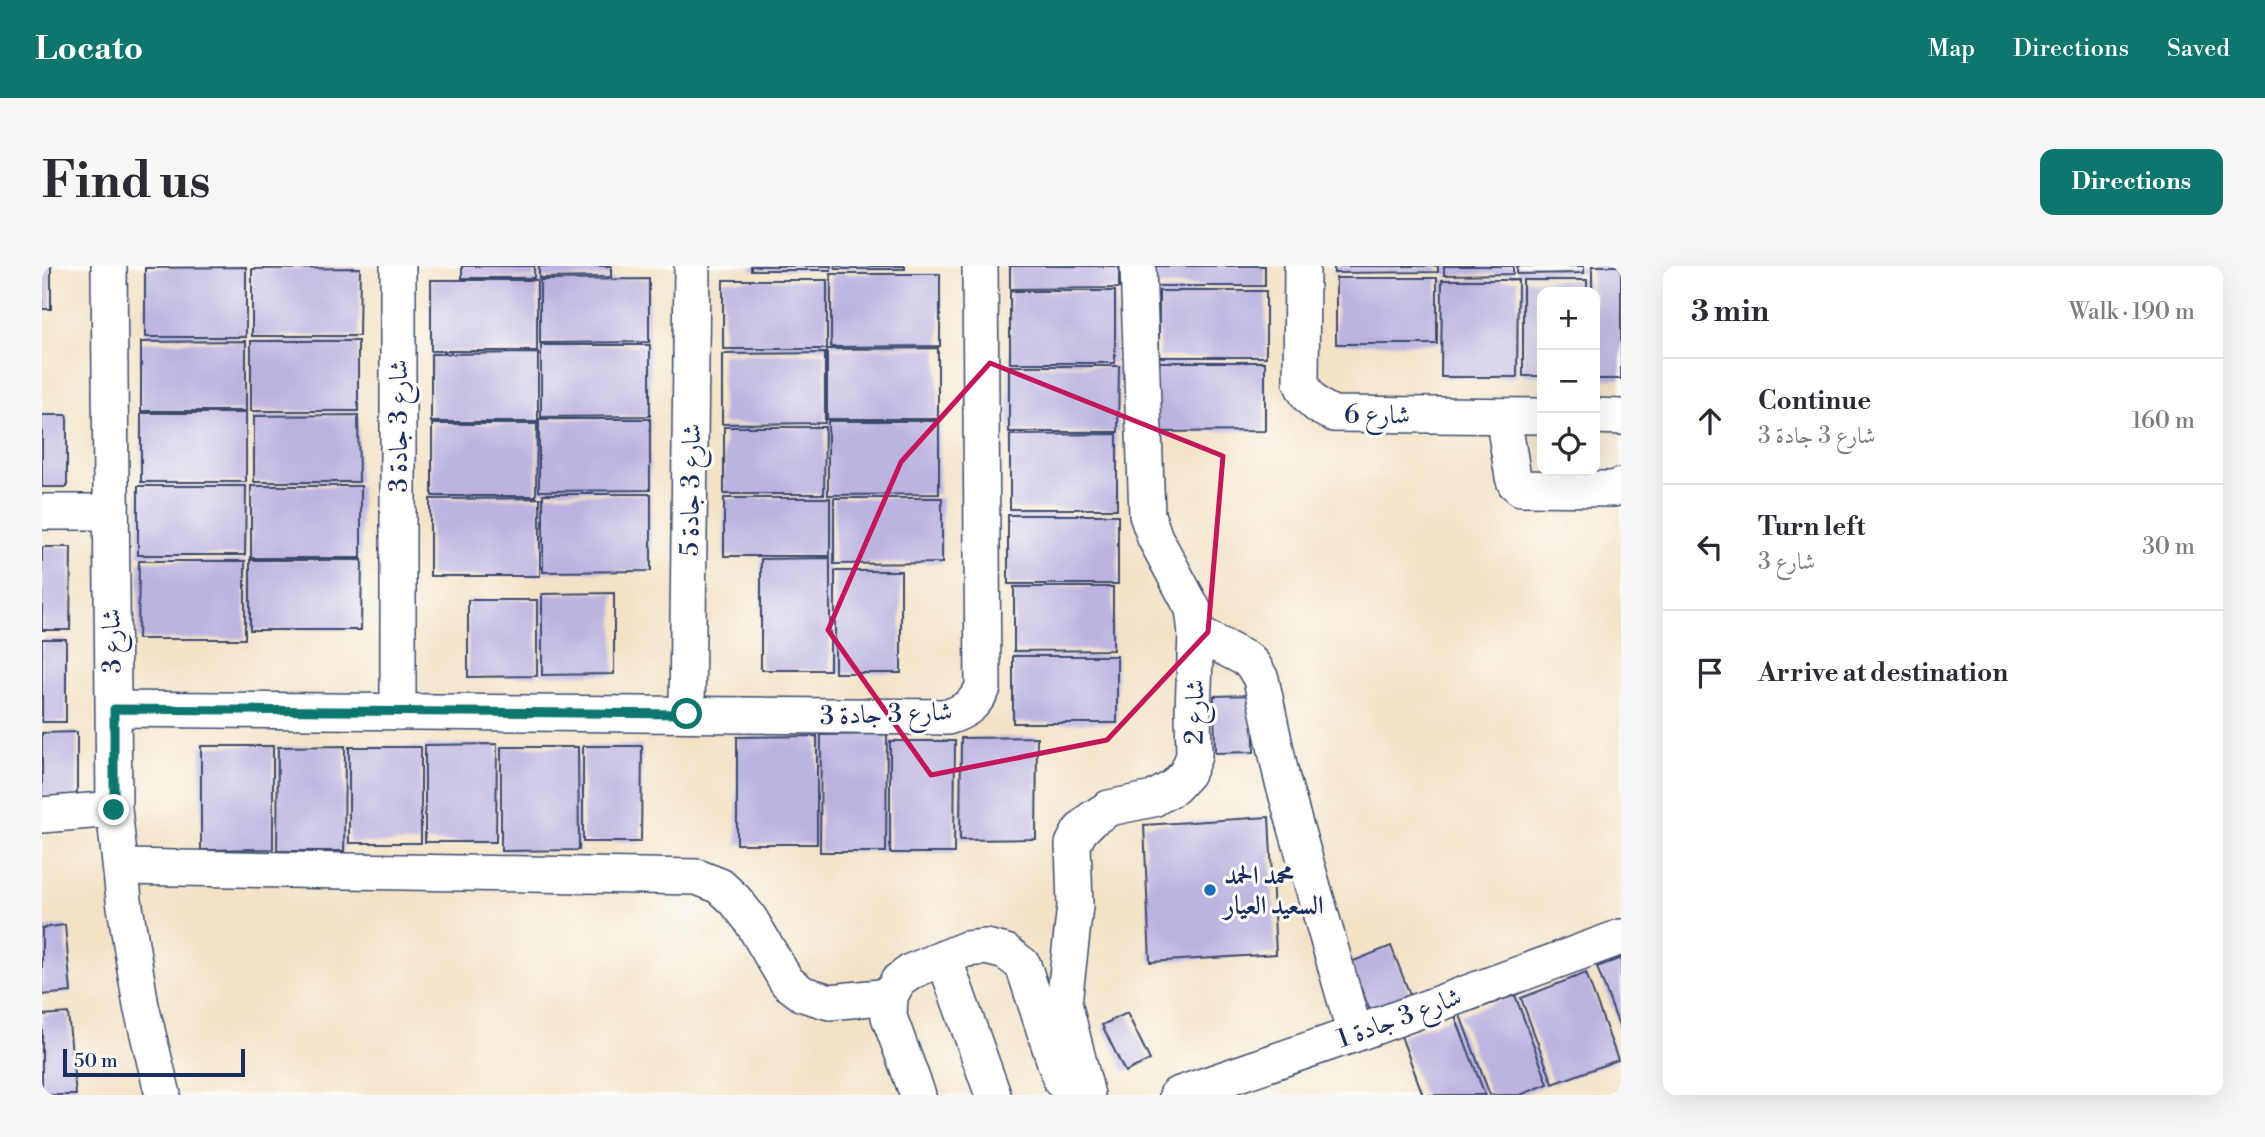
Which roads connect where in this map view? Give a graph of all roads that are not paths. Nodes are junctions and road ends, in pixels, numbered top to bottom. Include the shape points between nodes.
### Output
1 (108, 266) edge
2 (398, 266) edge
3 (692, 266) edge
4 (980, 266) edge
5 (1138, 266) edge
6 (1302, 266) edge
7 (1503, 416) junction
8 (1537, 416) edge
9 (1600, 416) edge
10 (1621, 417) edge
11 (1621, 486) edge
12 (42, 512) edge
13 (110, 512) junction
14 (1196, 633) junction
15 (114, 709) junction
16 (398, 712) junction
17 (687, 714) junction
18 (114, 810) junction
19 (42, 815) edge
20 (121, 867) junction
21 (1621, 937) edge
22 (944, 958) junction
23 (890, 996) junction
24 (1355, 1034) junction
25 (1240, 1084) edge
26 (163, 1095) edge
27 (918, 1095) edge
28 (993, 1095) edge
29 (1066, 1095) edge
30 (1087, 1095) edge
31 (1177, 1095) edge

1 - 13 street, شارع 3
2 - 16 street, شارع 3 جادة 3
3 - 17 street, شارع 3 جادة 5
4 - 17 street, شارع 3 جادة 3 via 983,688 977,701 948,717
5 - 14 street, شارع 2 via 1147,514 1193,609
6 - 7 street, شارع 6 via 1301,382 1315,406 1334,414
7 - 8 street, شارع 6
7 - 11 street via 1513,477 1521,488
9 - 10 street
12 - 13 street
13 - 15 street, شارع 3
14 - 24 street via 1241,655 1258,672 1282,779
14 - 30 street, شارع 2 via 1194,755 1187,773 1153,799 1100,813 1073,844 1074,906 1063,1003
15 - 16 street, شارع 3 جادة 3
15 - 18 street, شارع 3
16 - 17 street, شارع 3 جادة 3
18 - 19 street
18 - 20 street, شارع 3
20 - 23 street via 697,877 720,886 735,900 787,982 803,994 830,1002
20 - 26 street, شارع 3 via 141,1006
21 - 24 street, شارع 3 جادة 1
22 - 23 street via 912,971 898,981
22 - 28 street
22 - 29 street via 986,947 1006,952 1023,965
23 - 27 street via 889,1017
24 - 25 street, شارع 3 جادة 1
25 - 31 street, شارع 3 جادة 1

